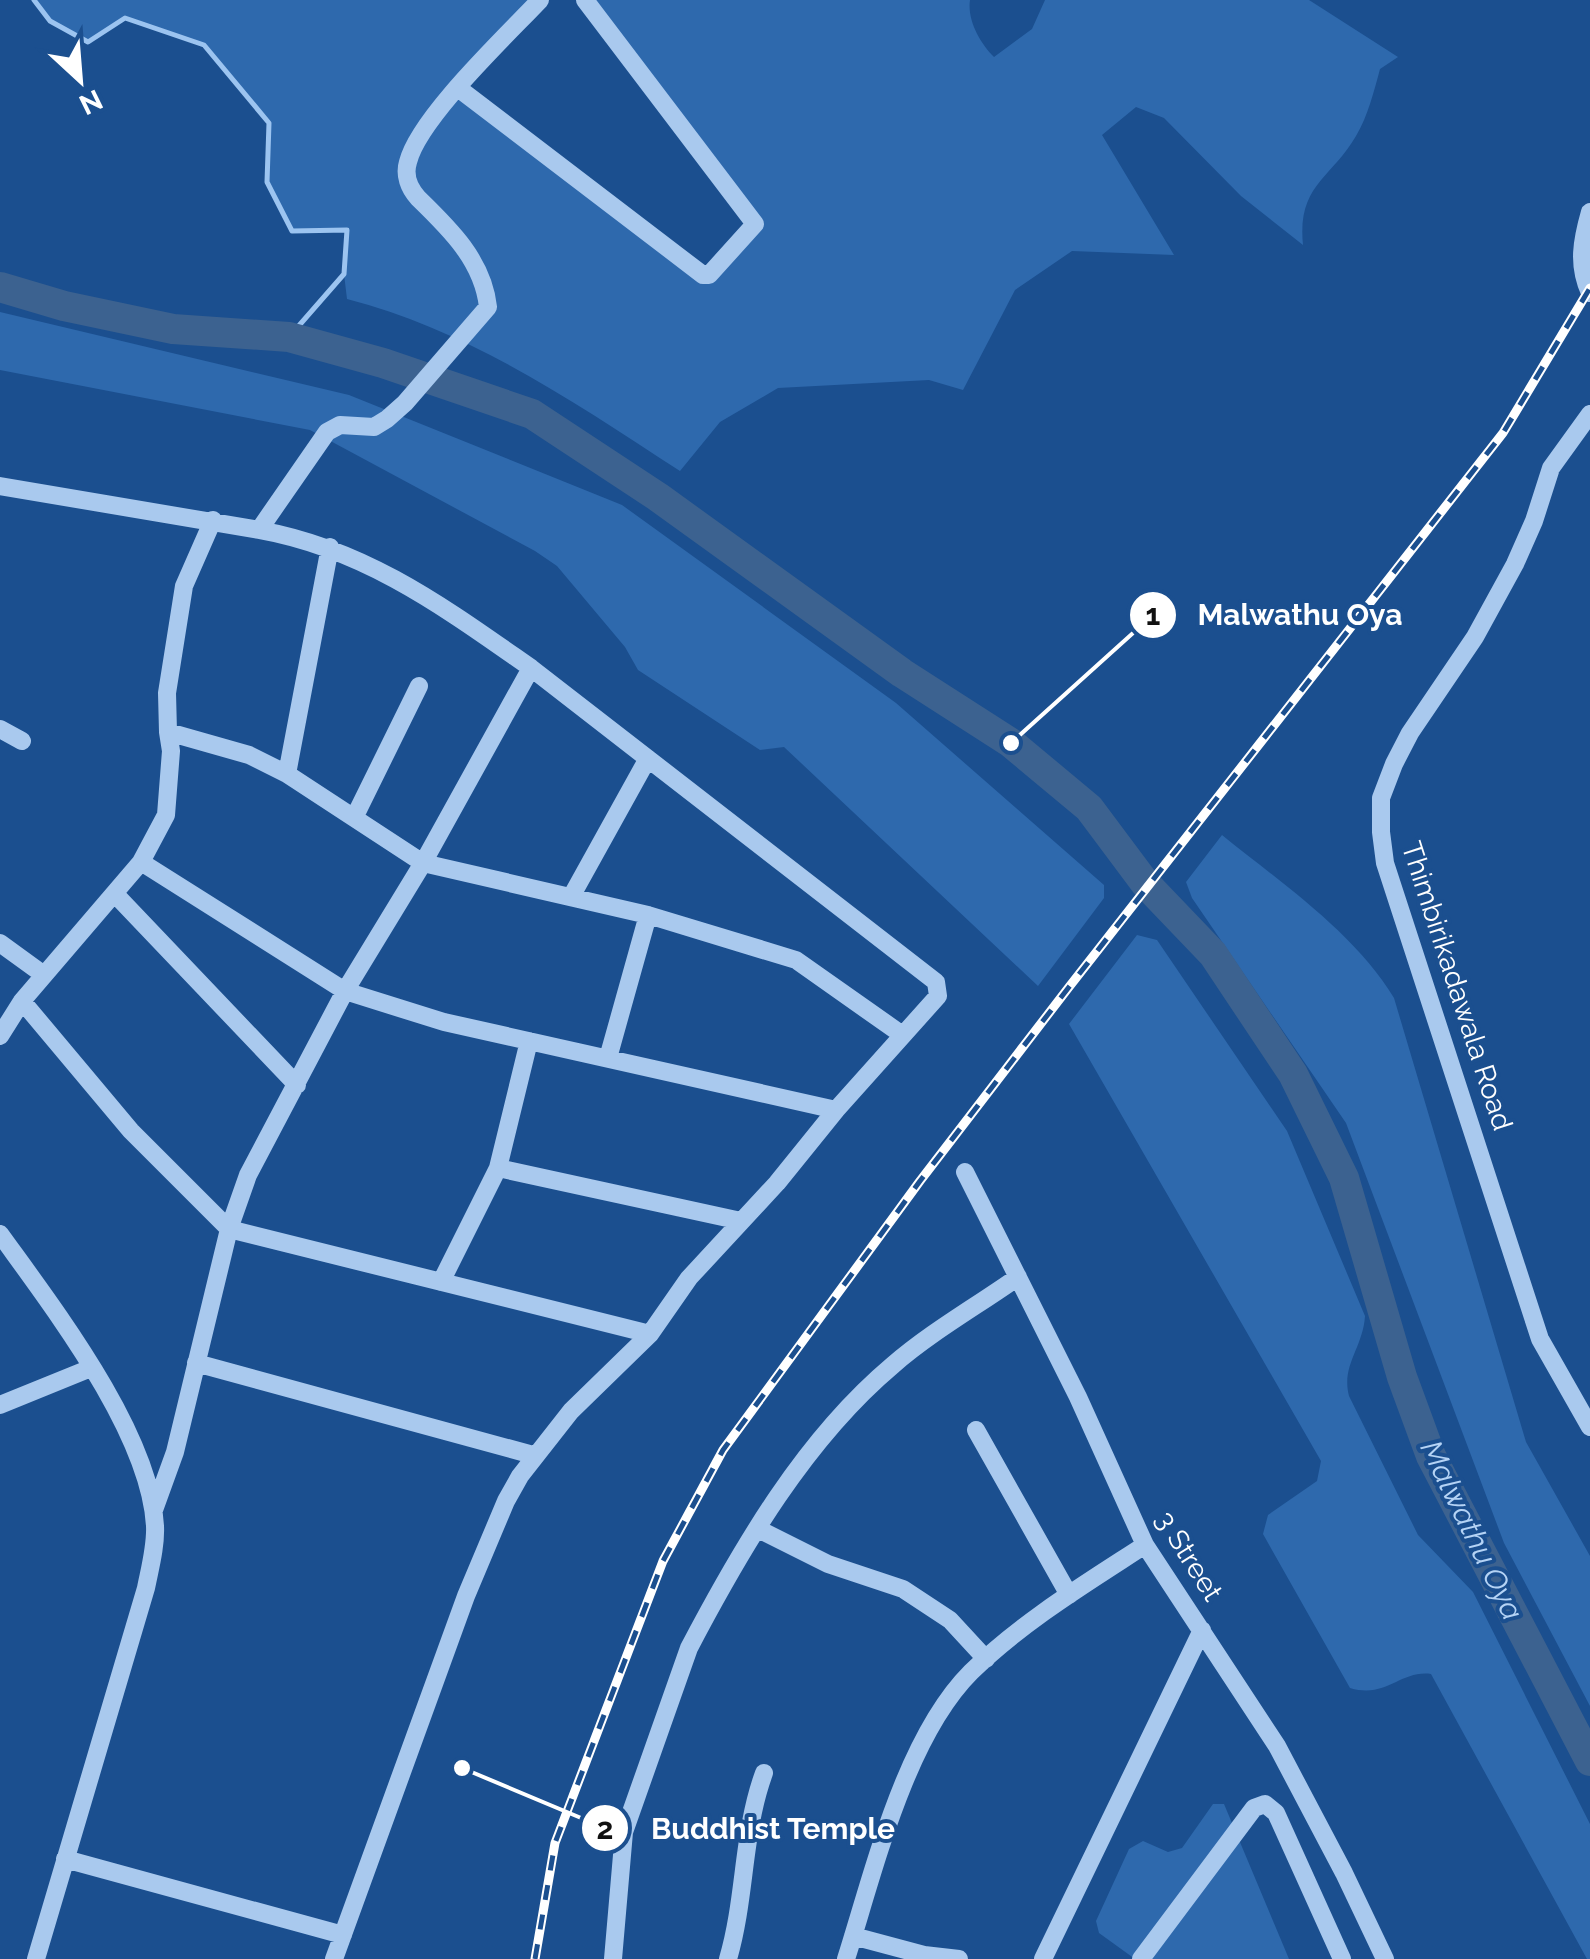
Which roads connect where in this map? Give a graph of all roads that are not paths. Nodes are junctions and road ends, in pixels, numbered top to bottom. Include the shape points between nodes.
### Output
1 (540, 0) edge
2 (585, 0) edge
3 (458, 88) junction
4 (1590, 212) edge
5 (1590, 293) edge
6 (1590, 414) edge
7 (0, 486) edge
8 (213, 520) junction
9 (260, 530) junction
10 (330, 547) junction
11 (532, 668) junction
12 (419, 686) dead end
13 (0, 729) edge
14 (168, 732) junction
15 (22, 741) dead end
16 (648, 760) junction
17 (287, 774) junction
18 (355, 816) junction
19 (141, 862) junction
20 (423, 862) junction
21 (115, 894) junction
22 (571, 897) junction
23 (648, 914) junction
24 (0, 943) edge
25 (44, 975) junction
26 (345, 991) junction
27 (22, 1001) junction
28 (902, 1034) junction
29 (0, 1036) edge
30 (529, 1041) junction
31 (608, 1058) junction
32 (297, 1085) junction
33 (836, 1110) junction
34 (498, 1168) junction
35 (965, 1172) dead end
36 (741, 1221) junction
37 (229, 1229) junction
38 (0, 1234) edge
39 (1018, 1278) junction
40 (440, 1282) junction
41 (650, 1334) junction
42 (196, 1364) junction
43 (91, 1368) junction
44 (0, 1404) edge
45 (1588, 1417) edge
46 (976, 1430) dead end
47 (533, 1455) junction
48 (154, 1510) junction
49 (758, 1529) junction
50 (1145, 1545) junction
51 (1068, 1595) junction
52 (1202, 1630) junction
53 (986, 1659) junction
54 (764, 1773) dead end
55 (65, 1858) junction
56 (343, 1934) junction
57 (853, 1936) junction
58 (36, 1959) edge
59 (334, 1959) edge
60 (613, 1959) edge
61 (728, 1959) edge
62 (846, 1959) edge
63 (959, 1959) edge
64 (1043, 1959) edge
65 (1142, 1959) edge
66 (1342, 1959) edge
67 (1384, 1959) edge

1 - 3 street
2 - 3 street via 755,224 709,275
3 - 9 street via 416,143 406,165 408,181 476,264 488,306 406,403 374,427 340,425 327,432
4 - 5 street via 1582,270
6 - 45 street, Thimbirikadawala Road via 1551,468 1534,521 1491,608 1394,764 1382,798 1381,832 1385,863 1540,1339
7 - 8 street
8 - 9 street
8 - 14 street via 184,586
9 - 10 street
10 - 11 street via 420,591
10 - 17 street
11 - 16 street
11 - 20 street
12 - 18 street
13 - 15 street
14 - 17 street via 249,755
14 - 19 street via 166,815
16 - 22 street
16 - 28 street via 936,982 938,996
17 - 18 street
18 - 20 street
19 - 21 street
19 - 26 street
20 - 22 street
20 - 26 street
21 - 25 street
21 - 32 street
22 - 23 street
23 - 28 street via 796,960
23 - 31 street
24 - 25 street
25 - 27 street
26 - 30 street
26 - 32 street
27 - 29 street
27 - 37 street via 131,1131
28 - 33 street
30 - 31 street
30 - 34 street
31 - 33 street
32 - 37 street via 248,1175
33 - 36 street
34 - 36 street
34 - 40 street
35 - 39 street, 3 Street
36 - 41 street
37 - 40 street
37 - 42 street
38 - 43 street
39 - 49 street via 876,1380 812,1452
39 - 50 street, 3 Street
40 - 41 street
41 - 47 street
42 - 47 street
42 - 48 street
43 - 44 street
43 - 48 street via 142,1466
46 - 51 street
47 - 56 street via 466,1596
48 - 55 street via 146,1588
49 - 53 street via 828,1564 903,1589 950,1620
49 - 60 street via 689,1648 631,1806
50 - 51 street
50 - 52 street, 3 Street
51 - 53 street
52 - 64 street
52 - 67 street, 3 Street via 1277,1746
53 - 57 street via 941,1712 908,1774
54 - 61 street via 752,1804
55 - 56 street
55 - 58 street
56 - 59 street
57 - 62 street
57 - 63 street
65 - 66 street via 1254,1808 1265,1804 1276,1813

